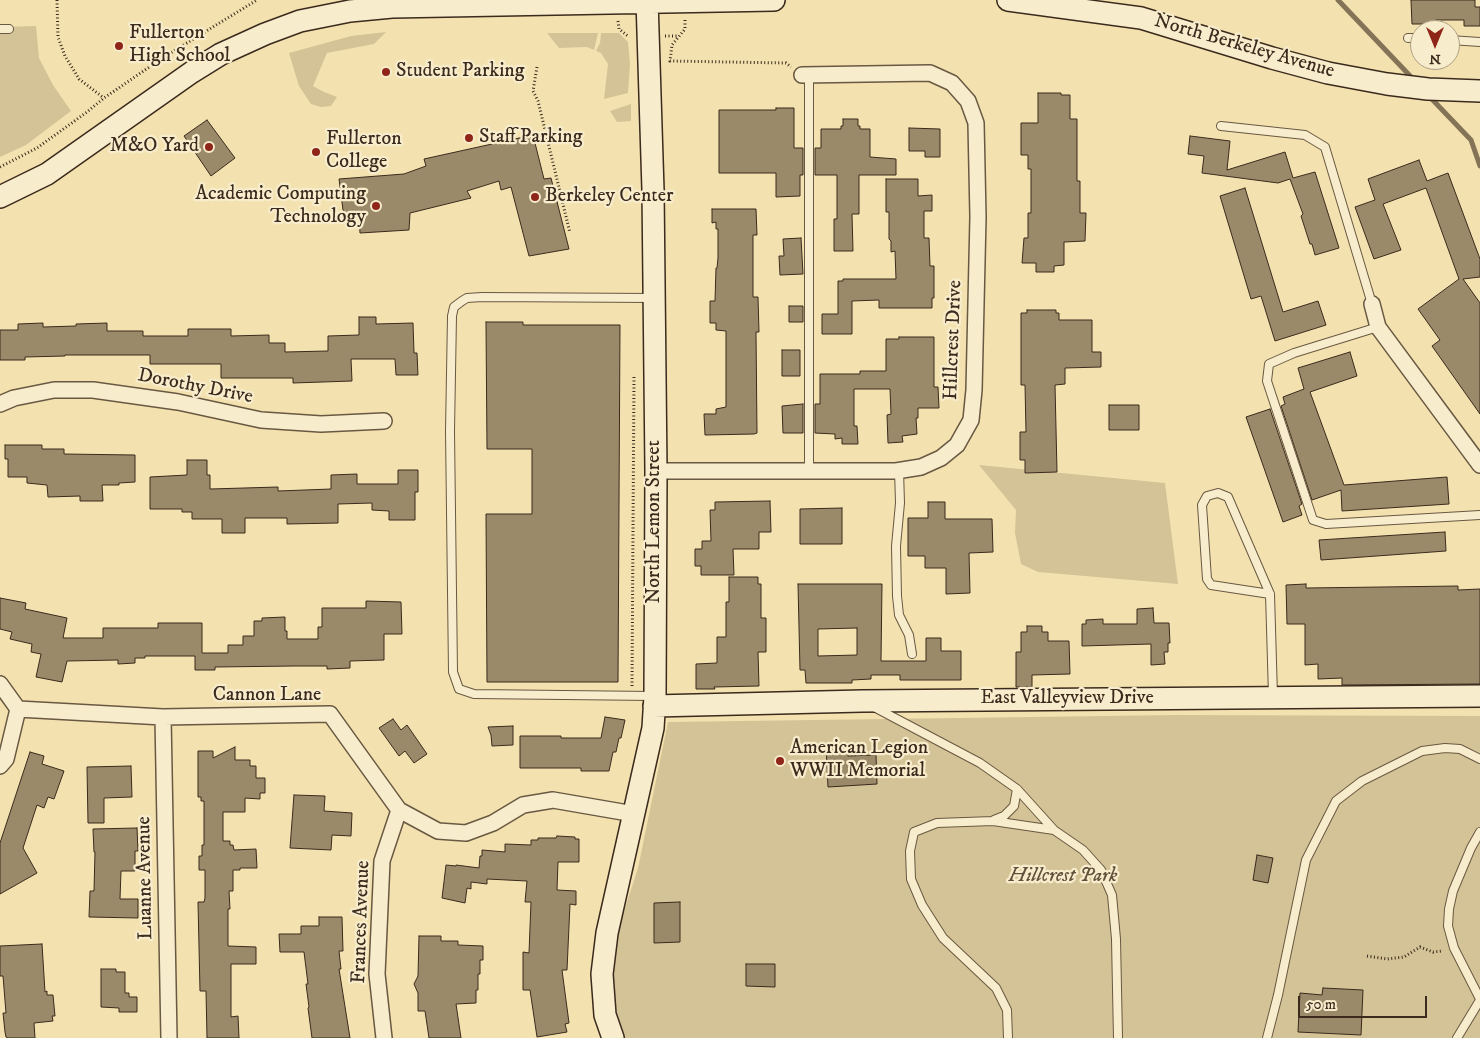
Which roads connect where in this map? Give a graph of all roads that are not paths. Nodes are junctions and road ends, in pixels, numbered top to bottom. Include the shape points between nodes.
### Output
1 (774, 0) edge
2 (1008, 0) edge
3 (647, 2) edge
4 (1460, 41) edge
5 (1480, 42) edge
6 (805, 75) joint
7 (1480, 91) edge
8 (1220, 126) dead end
9 (0, 197) edge
10 (653, 298) junction
11 (1372, 304) joint
12 (1378, 327) junction
13 (0, 404) edge
14 (384, 421) dead end
15 (1480, 465) edge
16 (899, 470) junction
17 (809, 471) junction
18 (656, 472) junction
19 (1480, 515) edge
20 (1270, 594) junction
21 (912, 654) dead end
22 (0, 684) edge
23 (1480, 696) edge
24 (1273, 698) junction
25 (862, 700) junction
26 (654, 701) junction
27 (18, 709) junction
28 (162, 717) junction
29 (1480, 759) edge
30 (0, 766) edge
31 (1017, 789) junction
32 (399, 810) junction
33 (634, 814) junction
34 (993, 821) junction
35 (1054, 830) junction
36 (1480, 832) edge
37 (1480, 999) edge
38 (169, 1038) edge
39 (384, 1038) edge
40 (613, 1038) edge
41 (1008, 1038) edge
42 (1118, 1038) edge
43 (1267, 1038) edge
44 (1457, 1038) edge

1 - 3 street
2 - 7 street, North Berkeley Avenue via 1141,18 1328,73 1428,89
3 - 9 street via 392,7 300,21 221,54 47,174
3 - 10 street, North Lemon Street
4 - 5 lane
6 - 16 street, Hillcrest Drive via 930,73 952,83 968,101 976,123 978,226 971,420 957,445 941,458 921,468
6 - 17 lane
8 - 11 lane via 1305,135 1325,147
10 - 18 street, North Lemon Street
10 - 26 lane via 468,298 454,307 450,441 453,672 459,689 474,694 633,696
11 - 12 street
12 - 15 street
12 - 19 lane via 1268,364 1267,381 1313,520 1326,524
13 - 14 street, Dorothy Drive via 54,390 93,390 178,402 261,420 321,424
16 - 17 street, Hillcrest Drive
16 - 21 lane via 897,596
17 - 18 street, Hillcrest Drive
18 - 26 street, North Lemon Street
20 - 20 lane via 1228,496 1218,493 1207,496 1202,505 1207,579 1211,585
20 - 24 lane
22 - 27 street
23 - 24 street, East Valleyview Drive
24 - 25 street, East Valleyview Drive
25 - 26 street, East Valleyview Drive
25 - 31 lane via 980,763
26 - 33 street, North Lemon Street via 653,728
27 - 28 street, Cannon Lane
27 - 30 street via 6,759
28 - 32 street, Cannon Lane via 330,714
28 - 38 street, Luanne Avenue
29 - 43 lane via 1460,749 1422,751 1362,781 1336,801 1306,860
31 - 34 lane via 1014,806
31 - 35 lane
32 - 33 street, Cannon Lane via 438,831 466,833 493,823 523,805 554,800
32 - 39 street, Frances Avenue via 382,861 377,974
33 - 40 street, North Lemon Street via 607,933 602,974 605,1015
34 - 35 lane
34 - 41 lane via 936,823 914,832 910,851 911,879 922,905 944,938 996,988 1007,1010
35 - 42 lane via 1083,850 1101,870 1112,895
36 - 37 lane via 1454,891 1448,926 1454,948
37 - 44 lane

